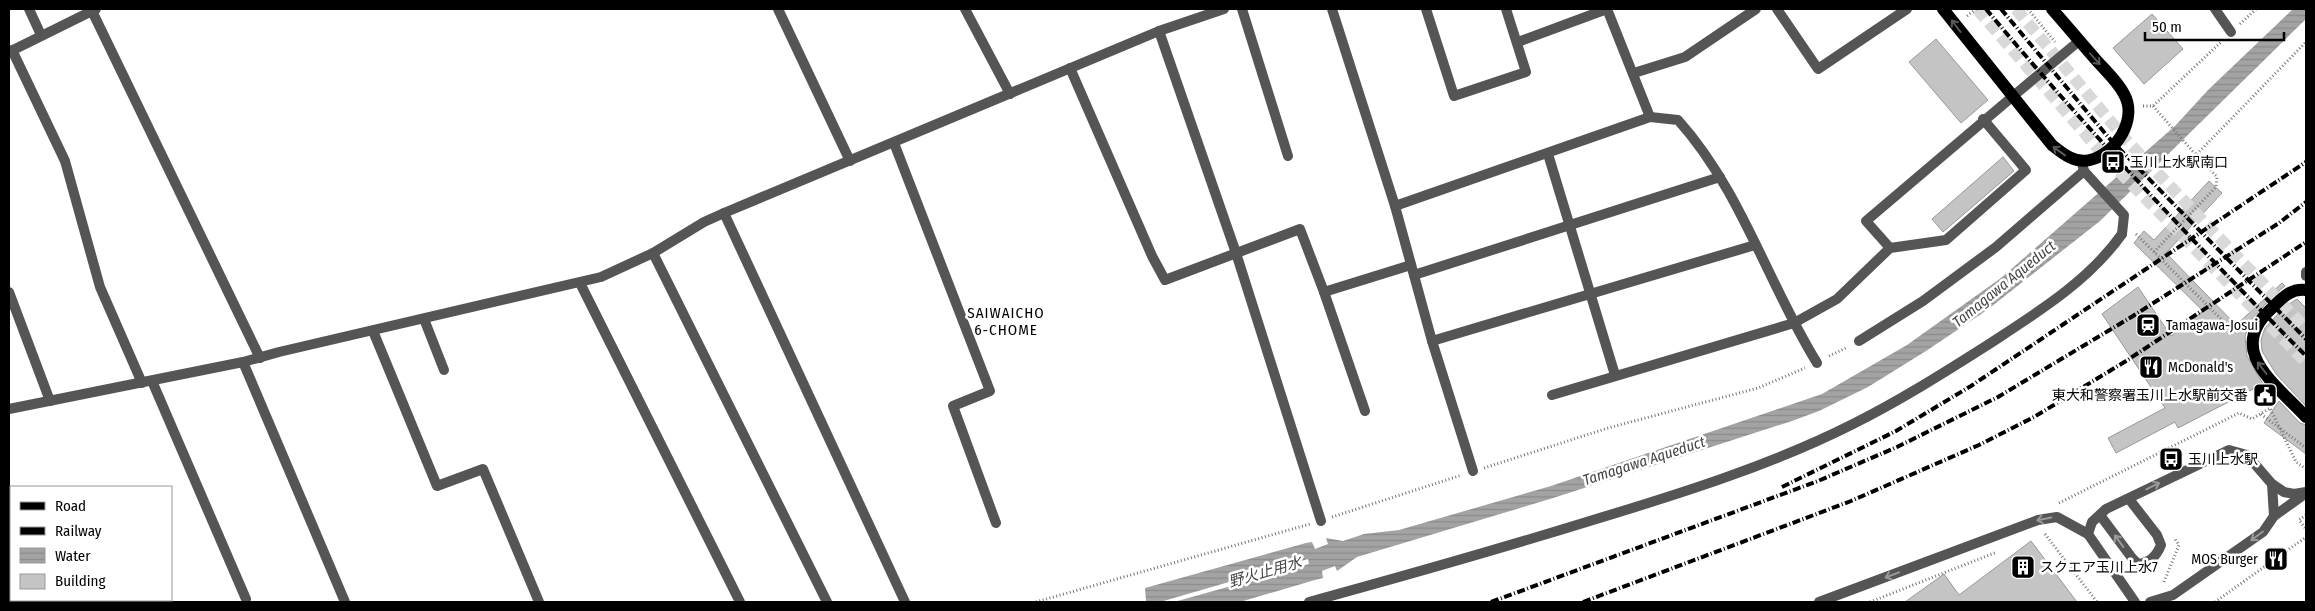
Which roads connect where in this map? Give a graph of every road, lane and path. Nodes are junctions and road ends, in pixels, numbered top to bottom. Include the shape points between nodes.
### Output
1 (28, 9) edge
2 (778, 9) edge
3 (965, 9) edge
4 (1224, 9) edge
5 (1242, 9) edge
6 (1332, 9) edge
7 (1426, 9) edge
8 (1506, 9) edge
9 (1607, 9) edge
10 (1756, 9) edge
11 (1777, 9) edge
12 (1907, 9) edge
13 (1943, 9) edge
14 (2028, 9) edge
15 (2052, 9) edge
16 (2214, 9) edge
17 (2256, 9) edge
18 (94, 10) edge
19 (1159, 31) junction
20 (2231, 32) junction
21 (42, 35) junction
22 (2079, 41) junction
23 (1518, 42) junction
24 (2055, 42) dead end
25 (2306, 42) edge
26 (10, 51) edge
27 (1070, 68) junction
28 (1634, 73) junction
29 (1010, 94) junction
30 (2012, 97) junction
31 (2128, 106) junction
32 (2153, 106) junction
33 (1650, 117) junction
34 (1983, 119) junction
35 (894, 143) junction
36 (1548, 154) junction
37 (2196, 155) junction
38 (1288, 156) dead end
39 (850, 161) junction
40 (2082, 165) junction
41 (1720, 177) junction
42 (1395, 206) junction
43 (724, 213) junction
44 (1570, 225) junction
45 (2139, 237) dead end
46 (1755, 245) junction
47 (1890, 248) junction
48 (2154, 252) junction
49 (653, 253) junction
50 (1236, 253) junction
51 (1412, 270) junction
52 (2306, 272) edge
53 (2306, 276) edge
54 (580, 282) junction
55 (2306, 290) edge
56 (9, 292) edge
57 (1324, 292) junction
58 (1590, 294) junction
59 (424, 319) junction
60 (2246, 321) dead end
61 (1794, 323) junction
62 (373, 331) junction
63 (1859, 341) joint
64 (1432, 342) junction
65 (260, 358) junction
66 (244, 362) junction
67 (1817, 363) junction
68 (444, 370) dead end
69 (1615, 375) junction
70 (147, 382) junction
71 (1552, 395) dead end
72 (50, 401) junction
73 (9, 409) edge
74 (1366, 411) dead end
75 (2261, 414) junction
76 (2306, 417) edge
77 (2306, 448) edge
78 (2306, 469) edge
79 (1473, 471) junction
80 (2272, 484) junction
81 (2306, 493) edge
82 (2129, 498) junction
83 (2057, 504) dead end
84 (2100, 515) junction
85 (2306, 515) edge
86 (2274, 516) junction
87 (1321, 521) junction
88 (996, 523) dead end
89 (2306, 529) edge
90 (2088, 534) junction
91 (2037, 537) dead end
92 (2306, 537) edge
93 (2000, 551) dead end
94 (246, 599) dead end
95 (2169, 600) edge
96 (345, 602) edge
97 (539, 602) edge
98 (740, 602) edge
99 (828, 602) edge
100 (905, 602) edge
101 (1036, 602) edge
102 (1309, 602) edge
103 (1819, 602) edge
104 (1870, 602) edge
105 (2097, 602) edge
106 (2137, 602) edge
107 (2150, 602) edge
108 (2215, 602) edge

1 - 21 street
2 - 39 street
3 - 29 street
4 - 19 street
5 - 38 street
6 - 42 street
7 - 23 street via 1454,96 1526,72
8 - 23 street
9 - 23 street
9 - 28 street
10 - 28 street via 1685,57
11 - 12 street via 1818,69
30 -> 13 main road
14 - 24 path
15 - 22 main road
16 - 20 street
17 - 20 path
18 - 21 street
18 - 65 street
19 - 27 street
19 - 50 street
20 - 32 path
21 - 26 street
22 - 30 street
22 -> 31 main road via 2124,94
25 - 37 path
26 - 70 street via 65,161 100,287
27 - 29 street
27 - 50 street via 1165,280
28 - 33 street
29 - 35 street
30 - 34 street
40 -> 30 main road via 2052,145
31 - 32 path
31 - 40 main road via 2126,125 2118,141 2104,154
32 - 37 path
33 - 36 street
33 - 41 street via 1678,120
34 - 47 street via 1866,222
34 - 47 street via 2026,170 1946,240
35 - 39 street
35 - 88 street via 990,391 953,406
36 - 42 street
36 - 44 street
37 - 48 path via 2217,178 2216,187
39 - 43 street
40 - 63 street via 1988,253 1923,302
40 - 102 street via 2124,215 2122,234 2107,255 2085,276 2002,336 1907,395 1821,439 1671,496 1482,554
41 - 44 street
41 - 46 street
42 - 51 street
43 - 49 street
43 - 100 street
44 - 51 street
44 - 58 street
45 - 48 path
46 - 58 street
46 - 61 street
47 - 61 street via 1837,299
48 - 60 path via 2234,332
49 - 54 street via 601,277
49 - 99 street
50 - 57 street via 1300,229
50 - 87 street
51 - 57 street
51 - 64 street
52 - 53 street
54 - 59 street
54 - 98 street
76 -> 55 main road via 2253,356 2252,338 2258,321 2288,293
56 - 72 street
57 - 74 street
58 - 64 street
58 - 69 street
59 - 62 street
59 - 68 street
61 - 67 street
61 - 69 street
62 - 65 street
62 - 97 street via 437,486 483,469
63 - 67 path
64 - 79 street
65 - 66 street
66 - 70 street
66 - 96 street
67 - 79 path via 1758,388 1608,428
69 - 71 street
70 - 72 street
70 - 94 street
72 - 73 street
75 - 77 path
75 - 78 path via 2270,408 2296,462
75 - 83 path via 2252,419 2239,413
79 - 87 path
80 - 81 street via 2284,492
82 -> 80 street via 2228,450 2247,455
80 - 86 street
81 - 86 street
82 - 84 street
82 -> 84 street via 2161,546 2157,555 2146,563 2138,564 2132,558
84 - 90 street via 2092,522
85 - 89 path via 2299,520
86 -> 95 street via 2263,532
87 - 101 path
90 -> 103 street via 2056,517 2038,520
90 - 106 street
91 - 105 path via 2047,533
92 - 108 path
93 - 104 path
95 - 107 street

